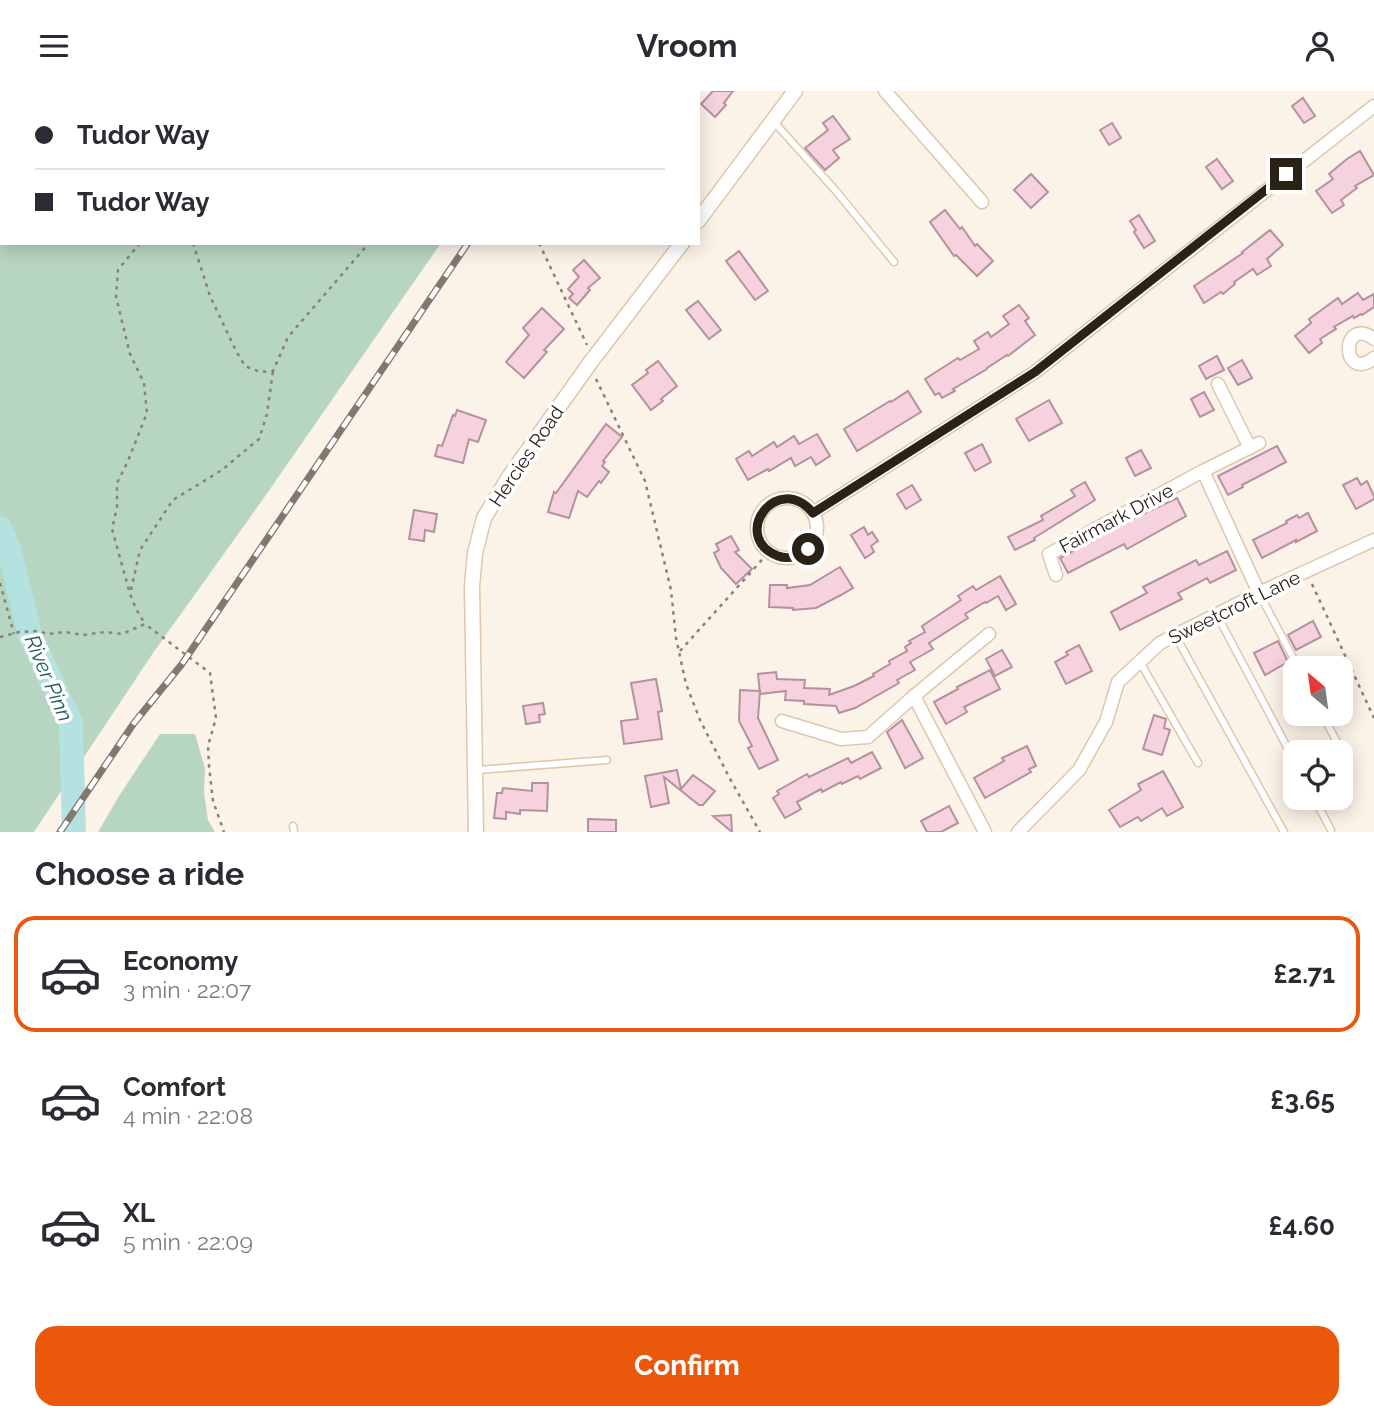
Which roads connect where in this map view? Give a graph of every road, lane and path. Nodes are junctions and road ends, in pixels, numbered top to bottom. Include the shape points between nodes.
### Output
1 (795, 91) edge
2 (885, 91) edge
3 (1374, 106) edge
4 (773, 121) junction
5 (982, 202) dead end
6 (700, 218) edge
7 (137, 245) edge
8 (194, 245) edge
9 (367, 245) edge
10 (540, 245) edge
11 (680, 245) edge
12 (894, 262) dead end
13 (1374, 339) edge
14 (1374, 358) edge
15 (590, 363) junction
16 (273, 371) junction
17 (1218, 384) dead end
18 (1203, 471) junction
19 (813, 513) junction
20 (1374, 540) edge
21 (769, 552) junction
22 (1306, 571) junction
23 (1056, 575) dead end
24 (0, 583) edge
25 (1259, 593) junction
26 (130, 594) junction
27 (1217, 615) junction
28 (145, 624) junction
29 (14, 633) junction
30 (989, 635) dead end
31 (1175, 635) junction
32 (0, 637) edge
33 (679, 653) junction
34 (1292, 656) edge
35 (1139, 662) junction
36 (914, 696) junction
37 (1374, 718) edge
38 (782, 721) dead end
39 (1283, 740) edge
40 (607, 760) dead end
41 (1198, 763) dead end
42 (475, 770) junction
43 (1320, 810) edge
44 (1331, 830) dead end
45 (224, 832) edge
46 (476, 832) edge
47 (760, 832) edge
48 (985, 832) edge
49 (1018, 832) edge
50 (1284, 832) edge

1 - 4 street
2 - 5 street
3 - 19 street via 1035,372
4 - 6 street
4 - 12 lane
7 - 26 path via 118,270 116,297 144,383 147,413 117,482 112,529
8 - 16 path via 210,296 245,366
9 - 16 path via 288,337
10 - 15 path via 588,347
11 - 15 street, Hercies Road
13 - 14 street via 1357,335 1348,351 1358,363
15 - 33 path via 645,481 671,590
15 - 42 street, Hercies Road via 484,518 472,586
16 - 26 path via 258,439 222,470 173,500 140,550
17 - 18 street, Fairmark Drive via 1254,446
18 - 23 street, Fairmark Drive via 1049,554
18 - 25 street
19 - 21 street via 816,534 808,549 793,558
19 - 21 street via 798,500 779,499 768,506 757,524 760,542
20 - 22 street, Sweetcroft Lane
21 - 33 path
22 - 25 street, Sweetcroft Lane
22 - 37 path
24 - 29 path
25 - 27 street, Sweetcroft Lane
25 - 34 lane
26 - 28 path
27 - 31 street, Sweetcroft Lane
27 - 39 lane
28 - 29 path via 122,634
28 - 45 path via 210,673 216,718 208,746 209,766 213,801
29 - 32 path
30 - 36 street
31 - 35 street, Sweetcroft Lane
31 - 50 lane
33 - 47 path via 700,720
35 - 41 lane
35 - 49 street, Sweetcroft Lane via 1118,682 1106,722 1079,770
36 - 38 street via 868,737 841,739
36 - 48 street
40 - 42 lane
42 - 46 street, Hercies Road
43 - 44 lane

